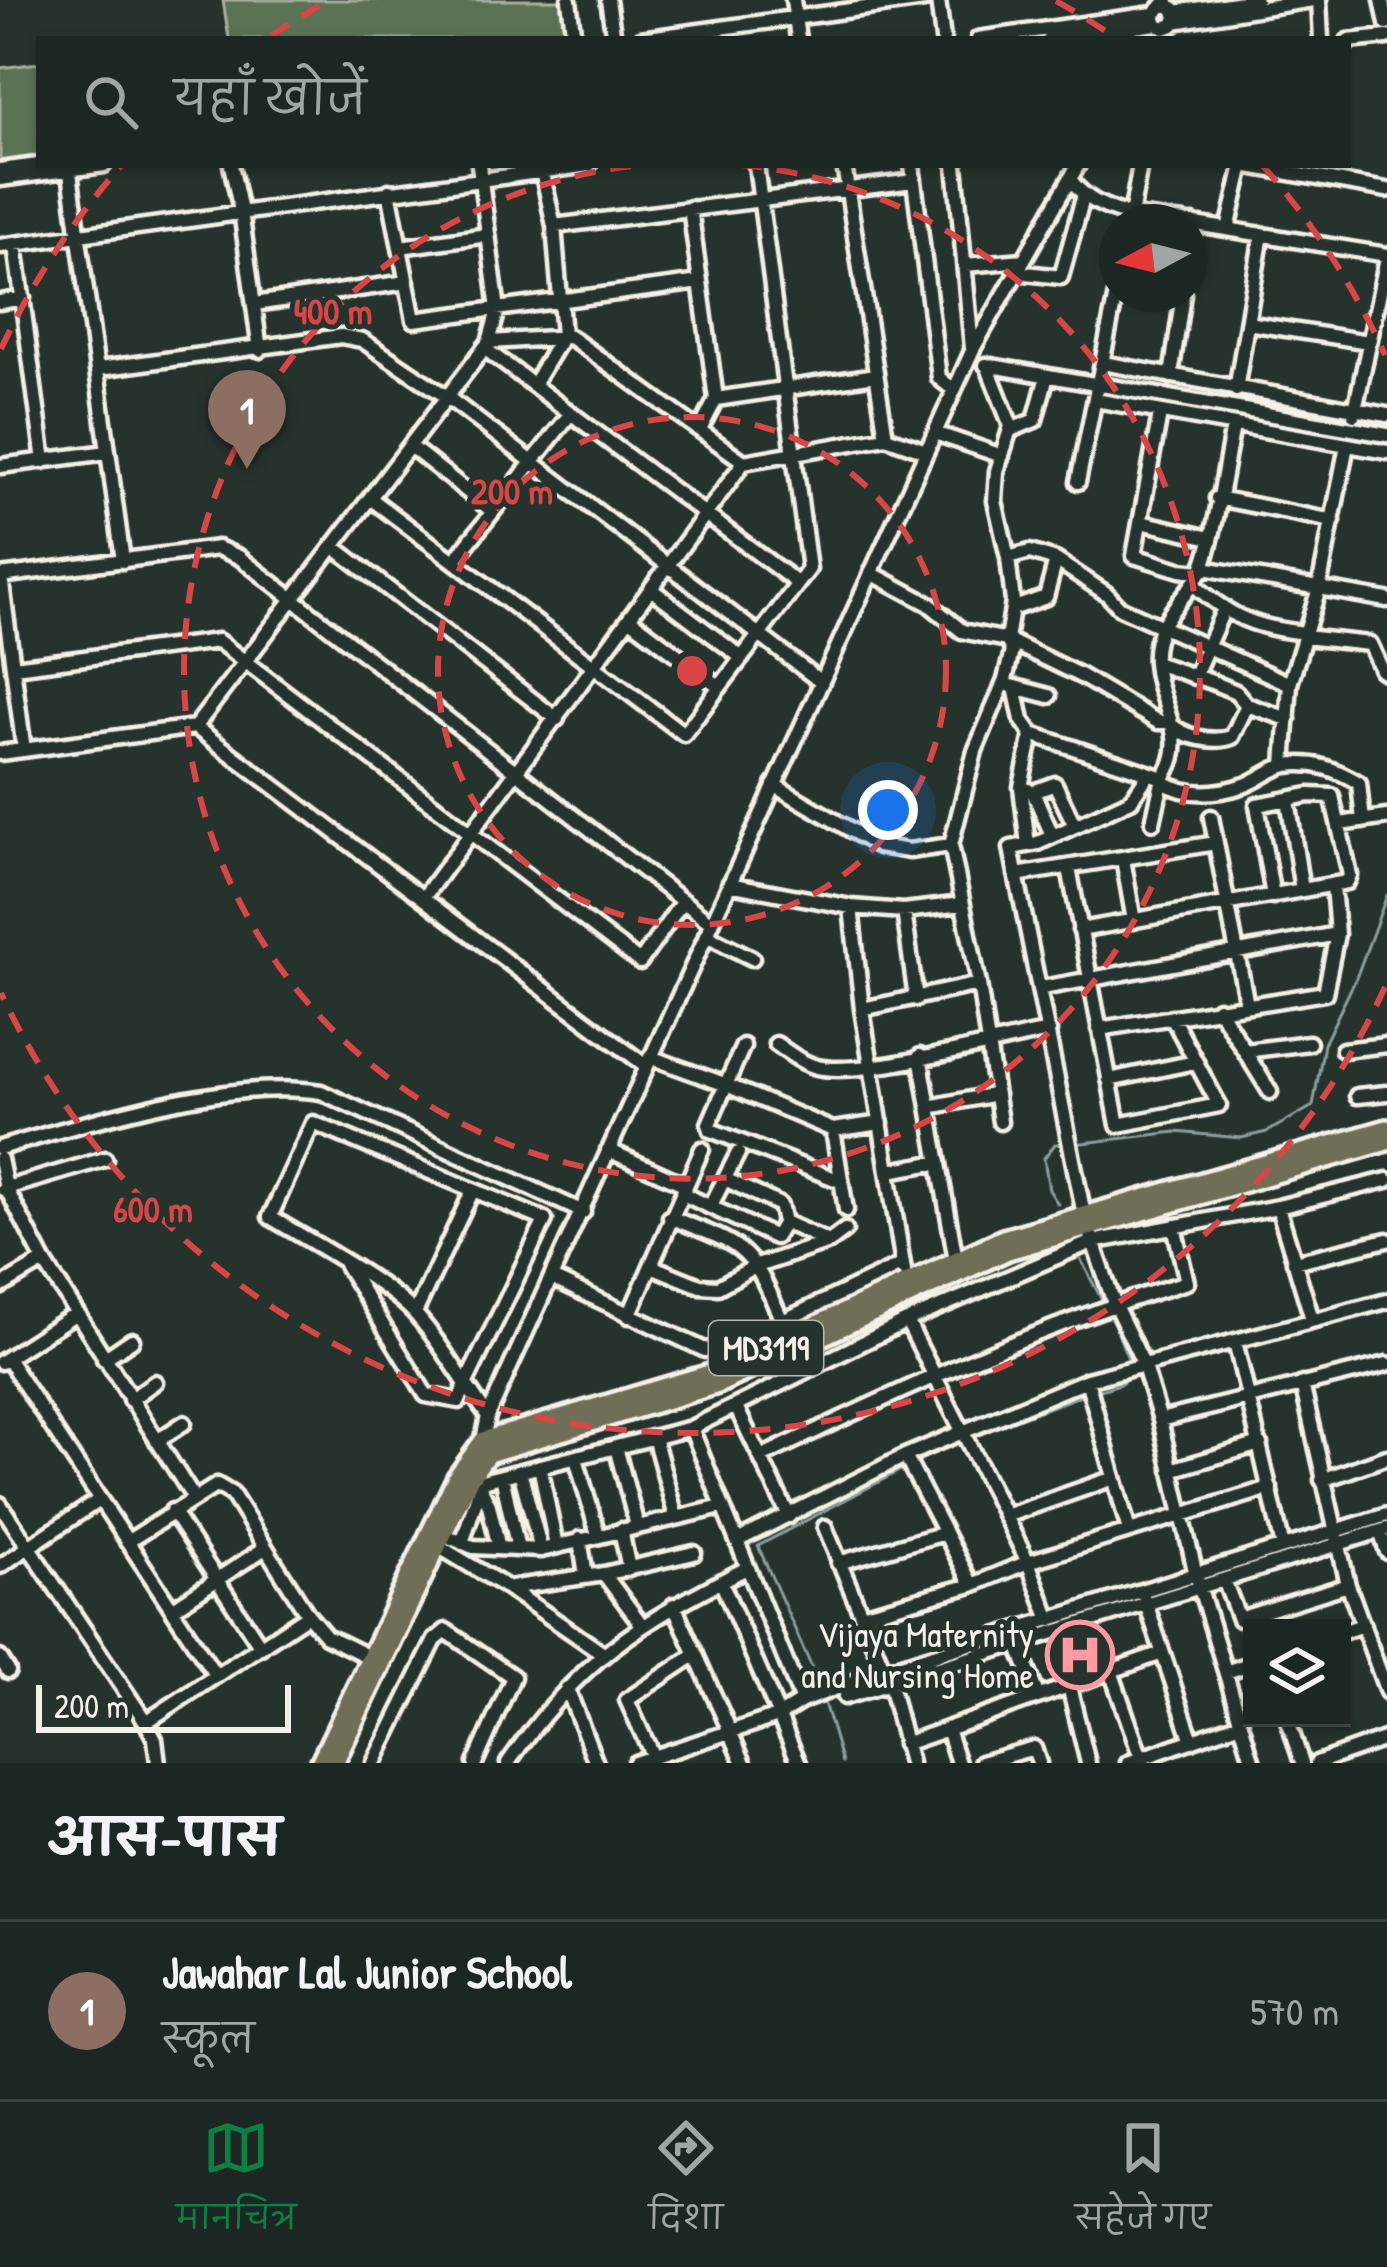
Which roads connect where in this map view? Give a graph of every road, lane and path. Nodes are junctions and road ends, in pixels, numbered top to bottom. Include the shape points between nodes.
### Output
1 (568, 0) edge
2 (608, 0) edge
3 (793, 0) edge
4 (924, 0) edge
5 (938, 0) edge
6 (1256, 0) edge
7 (1316, 0) edge
8 (1382, 0) edge
9 (1165, 15) edge
10 (795, 18) junction
11 (1387, 24) edge
12 (574, 36) edge
13 (614, 36) edge
14 (663, 36) edge
15 (798, 36) edge
16 (943, 36) edge
17 (1002, 36) edge
18 (1064, 36) edge
19 (1321, 36) edge
20 (1387, 37) edge
21 (1351, 41) edge
22 (36, 166) edge
23 (61, 168) edge
24 (70, 168) edge
25 (231, 168) edge
26 (566, 168) edge
27 (756, 168) edge
28 (844, 168) edge
29 (912, 168) edge
30 (955, 168) edge
31 (1076, 168) edge
32 (1139, 168) edge
33 (1242, 168) edge
34 (1281, 168) edge
35 (542, 171) junction
36 (479, 172) edge
37 (1331, 172) edge
38 (0, 175) edge
39 (1070, 179) junction
40 (914, 181) junction
41 (847, 188) junction
42 (1387, 190) edge
43 (389, 191) junction
44 (1084, 198) junction
45 (761, 199) junction
46 (1133, 204) edge
47 (1099, 205) edge
48 (690, 208) junction
49 (241, 211) junction
50 (554, 226) junction
51 (1207, 226) edge
52 (1228, 229) junction
53 (79, 234) junction
54 (488, 235) junction
55 (1262, 235) junction
56 (7, 245) edge
57 (400, 247) junction
58 (1387, 256) edge
59 (965, 265) junction
60 (1020, 266) junction
61 (406, 282) junction
62 (700, 282) junction
63 (23, 298) junction
64 (559, 298) junction
65 (0, 302) edge
66 (254, 304) junction
67 (498, 310) junction
68 (1113, 312) edge
69 (1180, 312) edge
70 (1246, 322) junction
71 (563, 335) junction
72 (1369, 342) junction
73 (487, 345) junction
74 (260, 350) junction
75 (970, 356) junction
76 (1103, 363) junction
77 (987, 365) junction
78 (99, 369) junction
79 (877, 375) junction
80 (1047, 376) junction
81 (1171, 376) junction
82 (533, 385) junction
83 (1100, 385) junction
84 (787, 388) junction
85 (954, 390) junction
86 (1236, 390) junction
87 (447, 397) junction
88 (716, 400) junction
89 (1095, 400) junction
90 (1355, 410) junction
91 (571, 413) junction
92 (1160, 414) junction
93 (1387, 416) edge
94 (1233, 427) junction
95 (1351, 428) junction
96 (700, 430) junction
97 (1011, 430) junction
98 (935, 433) junction
99 (1387, 435) edge
100 (886, 437) junction
101 (1347, 445) junction
102 (410, 446) junction
103 (108, 452) junction
104 (926, 452) junction
105 (1387, 452) edge
106 (795, 453) junction
107 (1002, 456) junction
108 (44, 460) junction
109 (530, 460) junction
110 (744, 462) junction
111 (0, 466) edge
112 (1078, 482) dead end
113 (370, 497) junction
114 (1217, 498) junction
115 (492, 511) junction
116 (706, 514) junction
117 (1333, 521) junction
118 (1141, 522) junction
119 (1210, 538) junction
120 (333, 545) junction
121 (1008, 558) junction
122 (124, 560) junction
123 (1056, 560) junction
124 (454, 561) junction
125 (669, 566) junction
126 (871, 573) junction
127 (1199, 574) junction
128 (1, 576) edge
129 (797, 583) junction
130 (1319, 588) junction
131 (652, 589) junction
132 (293, 598) junction
133 (1387, 600) edge
134 (1012, 609) junction
135 (1223, 611) junction
136 (1166, 618) junction
137 (630, 619) junction
138 (760, 635) junction
139 (1305, 635) junction
140 (1007, 640) junction
141 (1208, 642) junction
142 (742, 658) junction
143 (247, 659) junction
144 (1155, 663) junction
145 (14, 667) junction
146 (594, 668) junction
147 (1387, 673) edge
148 (1194, 677) junction
149 (1292, 678) junction
150 (821, 682) junction
151 (1009, 685) junction
152 (720, 687) junction
153 (1049, 696) dead end
154 (1247, 705) junction
155 (557, 719) junction
156 (195, 727) junction
157 (1175, 729) junction
158 (1287, 730) junction
159 (1032, 734) junction
160 (24, 750) junction
161 (0, 753) edge
162 (1284, 765) junction
163 (1304, 765) junction
164 (518, 772) junction
165 (1164, 772) junction
166 (774, 785) junction
167 (1027, 789) junction
168 (1309, 795) junction
169 (1288, 800) junction
170 (1211, 817) dead end
171 (1387, 818) edge
172 (1363, 821) junction
173 (1153, 822) dead end
174 (1074, 824) junction
175 (1340, 824) junction
176 (473, 833) junction
177 (1052, 835) junction
178 (1216, 843) junction
179 (1028, 844) junction
180 (951, 845) junction
181 (1123, 859) junction
182 (1069, 868) junction
183 (1016, 875) junction
184 (729, 884) junction
185 (1333, 885) junction
186 (1303, 890) junction
187 (1273, 896) junction
188 (423, 898) junction
189 (682, 901) junction
190 (962, 904) junction
191 (1228, 904) junction
192 (851, 907) junction
193 (904, 911) junction
194 (1134, 921) junction
195 (709, 929) junction
196 (1080, 930) junction
197 (1337, 934) junction
198 (1236, 950) junction
199 (752, 958) dead end
200 (1090, 980) junction
201 (979, 984) junction
202 (1042, 988) junction
203 (916, 999) junction
204 (1246, 1005) junction
205 (1218, 1008) junction
206 (862, 1009) junction
207 (1172, 1017) junction
208 (1099, 1029) junction
209 (1049, 1031) junction
210 (989, 1042) junction
211 (1310, 1043) dead end
212 (776, 1044) dead end
213 (1387, 1045) edge
214 (743, 1046) dead end
215 (1343, 1050) dead end
216 (1244, 1051) junction
217 (920, 1056) junction
218 (648, 1062) junction
219 (1196, 1062) junction
220 (872, 1066) junction
221 (1109, 1080) junction
222 (724, 1084) junction
223 (1270, 1092) dead end
224 (1387, 1093) edge
225 (996, 1094) junction
226 (1357, 1096) dead end
227 (929, 1107) junction
228 (1000, 1122) dead end
229 (881, 1123) junction
230 (1387, 1128) edge
231 (833, 1130) junction
232 (1387, 1142) edge
233 (0, 1148) edge
234 (702, 1149) dead end
235 (608, 1150) junction
236 (738, 1153) dead end
237 (0, 1159) edge
238 (105, 1159) dead end
239 (939, 1162) junction
240 (889, 1171) junction
241 (724, 1179) junction
242 (1387, 1180) edge
243 (840, 1181) junction
244 (3, 1189) edge
245 (473, 1190) junction
246 (684, 1190) junction
247 (710, 1207) junction
248 (1278, 1207) junction
249 (846, 1210) dead end
250 (584, 1212) junction
251 (670, 1217) junction
252 (784, 1222) junction
253 (1174, 1226) junction
254 (1088, 1229) junction
255 (845, 1230) dead end
256 (1387, 1240) edge
257 (830, 1242) junction
258 (44, 1261) junction
259 (344, 1262) junction
260 (1294, 1262) junction
261 (903, 1264) junction
262 (651, 1266) junction
263 (754, 1267) junction
264 (958, 1267) junction
265 (552, 1278) junction
266 (906, 1284) junction
267 (0, 1287) edge
268 (969, 1294) junction
269 (1387, 1301) edge
270 (1114, 1303) junction
271 (416, 1313) junction
272 (75, 1314) junction
273 (629, 1316) junction
274 (1312, 1319) junction
275 (780, 1320) junction
276 (908, 1321) junction
277 (132, 1340) dead end
278 (1235, 1341) junction
279 (792, 1345) junction
280 (104, 1359) junction
281 (3, 1360) edge
282 (1387, 1364) edge
283 (1134, 1366) junction
284 (812, 1368) junction
285 (934, 1373) junction
286 (1087, 1381) junction
287 (155, 1382) dead end
288 (1302, 1384) junction
289 (465, 1385) junction
290 (1250, 1398) junction
291 (130, 1400) junction
292 (736, 1407) junction
293 (488, 1416) junction
294 (1160, 1420) junction
295 (184, 1423) dead end
296 (691, 1428) junction
297 (964, 1435) junction
298 (654, 1437) junction
299 (157, 1441) junction
300 (1260, 1444) junction
301 (485, 1447) junction
302 (616, 1447) junction
303 (905, 1456) junction
304 (576, 1457) junction
305 (761, 1457) junction
306 (1387, 1457) edge
307 (540, 1466) junction
308 (1171, 1470) junction
309 (520, 1472) junction
310 (502, 1476) junction
311 (1114, 1478) junction
312 (1322, 1480) junction
313 (472, 1482) junction
314 (1270, 1488) junction
315 (193, 1497) junction
316 (99, 1500) junction
317 (0, 1504) edge
318 (722, 1507) junction
319 (172, 1511) junction
320 (1387, 1515) edge
321 (789, 1516) junction
322 (1005, 1516) junction
323 (1183, 1516) junction
324 (676, 1517) junction
325 (637, 1526) junction
326 (825, 1527) dead end
327 (621, 1530) junction
328 (1383, 1530) edge
329 (1129, 1532) junction
330 (945, 1533) junction
331 (598, 1535) junction
332 (438, 1537) junction
333 (1336, 1538) junction
334 (580, 1539) junction
335 (737, 1541) junction
336 (127, 1542) junction
337 (462, 1543) junction
338 (556, 1546) junction
339 (1282, 1547) junction
340 (26, 1548) junction
341 (265, 1548) junction
342 (499, 1548) junction
343 (518, 1549) junction
344 (541, 1550) junction
345 (1387, 1552) edge
346 (694, 1553) dead end
347 (1028, 1562) junction
348 (838, 1563) junction
349 (0, 1566) edge
350 (747, 1568) junction
351 (629, 1569) junction
352 (604, 1574) junction
353 (586, 1575) junction
354 (217, 1580) junction
355 (1224, 1580) junction
356 (722, 1581) junction
357 (1198, 1581) junction
358 (972, 1585) junction
359 (1348, 1585) junction
360 (508, 1588) junction
361 (1145, 1598) junction
362 (674, 1605) junction
363 (172, 1609) junction
364 (861, 1615) junction
365 (308, 1616) junction
366 (1059, 1622) junction
367 (642, 1625) junction
368 (1363, 1625) junction
369 (1351, 1629) edge
370 (1387, 1636) edge
371 (1016, 1638) junction
372 (1368, 1642) junction
373 (261, 1647) junction
374 (602, 1653) junction
375 (1162, 1653) junction
376 (696, 1654) junction
377 (0, 1658) edge
378 (378, 1662) junction
379 (1243, 1666) edge
380 (8, 1671) dead end
381 (1111, 1671) junction
382 (1226, 1672) junction
383 (216, 1676) junction
384 (886, 1678) junction
385 (1069, 1686) junction
386 (567, 1688) junction
387 (1387, 1692) edge
388 (845, 1696) dead end
389 (1038, 1697) junction
390 (807, 1699) junction
391 (778, 1716) junction
392 (146, 1722) junction
393 (1240, 1723) junction
394 (1290, 1727) edge
395 (947, 1730) junction
396 (730, 1732) junction
397 (1387, 1738) edge
398 (1192, 1741) junction
399 (904, 1744) junction
400 (653, 1756) junction
401 (1134, 1761) edge
402 (158, 1763) edge
403 (320, 1763) edge
404 (335, 1763) edge
405 (374, 1763) edge
406 (475, 1763) edge
407 (508, 1763) edge
408 (596, 1763) edge
409 (635, 1763) edge
410 (744, 1763) edge
411 (800, 1763) edge
412 (910, 1763) edge
413 (958, 1763) edge
414 (981, 1763) edge
415 (1039, 1763) edge
416 (1088, 1763) edge
417 (1253, 1763) edge
418 (1301, 1763) edge
419 (1317, 1763) edge

1 - 12 street
2 - 13 street
3 - 10 street
4 - 10 street
5 - 16 street
6 - 9 street
7 - 9 street
7 - 19 street
8 - 11 street
9 - 17 street
9 - 18 street
10 - 14 street
10 - 15 street
20 - 21 street
22 - 38 street
23 - 38 street
24 - 53 street
25 - 49 street
26 - 35 street
27 - 45 street
28 - 41 street
29 - 40 street
30 - 59 street
31 - 39 street
32 - 46 street
33 - 52 street
34 - 37 street
35 - 36 street
35 - 50 street
36 - 43 street
36 - 54 street
37 - 42 street
39 - 44 street
39 - 60 street
40 - 41 street
40 - 85 street via 939,378
41 - 45 street
41 - 79 street
43 - 49 street
43 - 57 street
44 - 47 street
44 - 60 street via 1061,277
45 - 48 street
45 - 84 street
48 - 50 street
48 - 62 street
49 - 53 street
49 - 66 street
50 - 64 street
51 - 52 street
52 - 55 street
53 - 56 street
53 - 78 street
54 - 57 street
54 - 67 street
55 - 58 street
55 - 70 street
56 - 63 street
57 - 61 street
58 - 72 street
59 - 60 street
59 - 75 street
60 - 75 street
61 - 66 street
61 - 67 street via 414,320
62 - 64 street
62 - 88 street
63 - 65 street
63 - 108 street
64 - 67 street
64 - 71 street
66 - 74 street
67 - 73 street
68 - 76 street
69 - 81 street
70 - 72 street
70 - 86 street
71 - 73 street
71 - 82 street
71 - 96 street
72 - 90 street
73 - 82 street
73 - 87 street
74 - 78 street
74 - 87 street via 362,340
75 - 77 street
75 - 85 street
76 - 81 street
76 - 83 street
77 - 80 street
77 - 97 street
78 - 103 street
79 - 84 street
79 - 100 street
80 - 83 street
80 - 97 street via 1035,420
81 - 86 street
82 - 91 street
83 - 89 street
83 - 95 street
84 - 88 street
84 - 106 street
85 - 98 street
86 - 90 street
87 - 102 street
87 - 109 street
88 - 96 street
89 - 92 street
89 - 112 street
90 - 93 street
90 - 95 street
91 - 109 street
91 - 116 street
92 - 94 street
92 - 118 street
94 - 101 street
94 - 114 street
95 - 99 street
96 - 110 street
97 - 107 street
98 - 104 street
98 - 107 street
100 - 104 street
100 - 106 street
101 - 105 street
101 - 117 street
102 - 113 street
102 - 115 street
103 - 108 street
103 - 122 street
104 - 126 street
106 - 110 street
106 - 129 street via 808,569
107 - 121 street via 995,501
108 - 111 street
109 - 115 street
109 - 125 street
110 - 116 street
113 - 120 street
113 - 124 street
114 - 117 street
114 - 119 street
115 - 124 street
116 - 125 street
116 - 129 street
117 - 130 street
118 - 119 street
118 - 127 street via 1134,556
119 - 127 street
120 - 132 street
120 - 155 street
121 - 123 street via 1030,552
121 - 134 street
122 - 128 street
122 - 132 street via 218,548
123 - 134 street via 1046,597
123 - 136 street via 1120,608
124 - 146 street
125 - 131 street
125 - 138 street
126 - 140 street via 962,631
126 - 150 street
127 - 130 street
127 - 135 street
127 - 136 street
128 - 145 street
129 - 138 street
130 - 133 street
130 - 139 street
131 - 137 street
131 - 142 street
132 - 143 street
132 - 164 street
134 - 140 street
135 - 139 street
135 - 141 street
136 - 141 street
136 - 144 street
137 - 146 street
137 - 152 street
138 - 142 street
138 - 150 street
139 - 147 street via 1370,644
139 - 149 street
140 - 151 street
140 - 157 street
141 - 148 street
141 - 149 street
142 - 152 street
143 - 145 street via 218,640
143 - 156 street
143 - 176 street
144 - 148 street
144 - 157 street
145 - 160 street
146 - 152 street via 684,734
146 - 155 street
148 - 154 street via 1236,692
149 - 158 street
150 - 166 street
151 - 153 street
151 - 159 street
151 - 180 street via 975,751
154 - 157 street via 1222,741
154 - 158 street
155 - 164 street
156 - 160 street
156 - 188 street
157 - 165 street
158 - 162 street
159 - 165 street
159 - 167 street
160 - 161 street
162 - 163 street
162 - 165 street via 1211,791 1182,792
163 - 168 street
163 - 172 street via 1359,783
164 - 176 street
164 - 189 street
165 - 173 street
165 - 174 street via 1131,800
166 - 180 street via 878,846
166 - 184 street
167 - 174 street via 1054,784
167 - 177 street
167 - 179 street
168 - 169 street
168 - 175 street via 1335,798
169 - 186 street
169 - 187 street via 1257,805
170 - 178 street
171 - 172 street
172 - 175 street
174 - 177 street
175 - 185 street via 1350,875
176 - 188 street
176 - 189 street via 640,962
177 - 179 street
178 - 181 street
178 - 191 street
179 - 183 street via 1011,848
180 - 190 street
181 - 182 street
181 - 194 street
182 - 183 street
182 - 196 street
183 - 202 street
184 - 192 street
184 - 195 street
185 - 186 street
185 - 197 street
186 - 187 street
187 - 191 street
188 - 218 street
189 - 195 street
190 - 193 street
190 - 201 street
191 - 194 street
191 - 198 street
192 - 193 street
192 - 206 street
193 - 203 street
194 - 196 street
195 - 199 street
195 - 218 street
196 - 200 street
197 - 198 street
197 - 204 street via 1325,993
198 - 200 street
198 - 204 street
200 - 202 street
200 - 208 street
201 - 203 street
201 - 210 street
202 - 209 street
203 - 206 street
204 - 205 street
205 - 207 street
205 - 216 street
206 - 220 street
207 - 208 street
207 - 219 street
208 - 221 street
209 - 210 street
209 - 254 street
210 - 217 street
210 - 225 street
211 - 216 street
212 - 220 street via 819,1067
213 - 215 street
214 - 222 street
216 - 223 street
217 - 220 street
217 - 227 street
218 - 222 street
218 - 235 street
219 - 221 street
219 - 221 street via 1219,1105 1118,1125
220 - 229 street
222 - 231 street
222 - 243 street via 711,1130
224 - 226 street
225 - 227 street
225 - 228 street
227 - 239 street
229 - 231 street
229 - 240 street
230 - 254 main road, MD3119
231 - 243 street
232 - 254 main road, MD3119
233 - 250 street via 118,1114 280,1086 321,1092
234 - 246 street
235 - 246 street
235 - 250 street
236 - 241 street
237 - 244 street
238 - 244 street
239 - 240 street
239 - 264 street
240 - 261 street
241 - 247 street
241 - 252 street via 780,1204
242 - 248 street
243 - 249 street
244 - 258 street
245 - 259 street via 313,1123 270,1217
245 - 271 street
245 - 289 street via 545,1220
246 - 247 street
246 - 251 street
247 - 252 street via 775,1237
248 - 253 street
248 - 260 street
250 - 265 street
251 - 262 street
251 - 263 street via 739,1248
252 - 257 street
253 - 254 street
253 - 270 street via 1187,1282
254 - 264 main road, MD3119 via 1003,1238
254 - 268 street
254 - 270 street
255 - 257 street
256 - 260 street
257 - 263 street
258 - 267 street
258 - 272 street
259 - 271 street
259 - 289 street via 426,1395 459,1401
260 - 274 street
261 - 266 street
261 - 275 street
262 - 263 street via 718,1287
262 - 273 street
263 - 275 street
264 - 266 main road, MD3119
264 - 268 street
264 - 279 main road, MD3119
265 - 273 street
265 - 293 street
266 - 279 main road, MD3119
268 - 276 street
269 - 274 street
270 - 283 street
270 - 285 street
271 - 289 street
272 - 280 street
272 - 281 street
273 - 275 street via 705,1350
274 - 278 street
275 - 279 street
276 - 284 street
276 - 285 street
277 - 280 street
278 - 283 street
278 - 290 street
279 - 284 street
279 - 301 main road, MD3119
280 - 291 street
281 - 316 street
282 - 288 street
283 - 286 street
283 - 294 street
284 - 292 street
285 - 297 street
285 - 305 street
286 - 297 street
286 - 311 street
287 - 291 street
288 - 290 street
288 - 312 street
289 - 293 street
290 - 294 street
290 - 300 street
291 - 299 street
292 - 296 street
292 - 305 street
293 - 301 street
294 - 308 street
295 - 299 street
296 - 298 street
296 - 318 street
297 - 303 street
297 - 322 street
298 - 302 street
298 - 324 street
299 - 315 street
300 - 308 street
300 - 314 street
301 - 313 main road
302 - 304 street
302 - 325 street
303 - 321 street
303 - 330 street
304 - 307 street
304 - 331 street
305 - 321 street
306 - 312 street
307 - 309 street
307 - 338 street
308 - 323 street
309 - 310 street
309 - 344 street
310 - 313 street
310 - 343 street
311 - 322 street
311 - 329 street
312 - 333 street
313 - 332 main road
313 - 337 street
313 - 342 street via 489,1505
314 - 323 street
314 - 339 street
315 - 319 street
315 - 341 street via 217,1485 232,1494
316 - 336 street
316 - 340 street
317 - 340 street
318 - 324 street
318 - 335 street
319 - 336 street
319 - 354 street
320 - 333 street
321 - 335 street
322 - 347 street
323 - 329 street
323 - 357 street
324 - 325 street
325 - 327 street
326 - 348 street
327 - 331 street
327 - 351 street
328 - 333 street
328 - 345 street
329 - 347 street
330 - 348 street
330 - 358 street
331 - 334 street
332 - 337 street
332 - 360 street
332 - 378 main road
333 - 339 street
333 - 355 street
333 - 359 street
334 - 338 street
334 - 353 street
335 - 350 street
336 - 363 street
337 - 342 street
338 - 344 street
339 - 357 street
340 - 349 street
340 - 392 street
341 - 354 street
341 - 365 street
342 - 343 street
343 - 344 street
346 - 351 street
347 - 358 street
347 - 366 street
348 - 364 street
350 - 356 street
350 - 390 street
351 - 352 street
352 - 353 street
352 - 367 street
353 - 360 street
354 - 363 street
354 - 373 street
355 - 357 street
355 - 359 street via 1239,1619
356 - 362 street
356 - 391 street
357 - 361 street
357 - 382 street
358 - 364 street
359 - 368 street
360 - 374 street
361 - 366 street
361 - 375 street
362 - 367 street
362 - 376 street
363 - 383 street
364 - 384 street
365 - 373 street
365 - 378 street via 326,1636
366 - 371 street
367 - 374 street
368 - 369 street
368 - 372 street
370 - 372 street
371 - 384 street
371 - 389 street
372 - 387 street
373 - 383 street
374 - 386 street
375 - 381 street
375 - 398 street
376 - 396 street
376 - 400 street via 626,1700
377 - 380 street
378 - 403 main road
378 - 404 main road
379 - 382 street
381 - 385 street
381 - 401 street
382 - 393 street
383 - 392 street
384 - 388 street
384 - 390 street
384 - 399 street
385 - 389 street
385 - 416 street
386 - 407 street
386 - 408 street
389 - 395 street
390 - 391 street
391 - 396 street
391 - 411 street
392 - 402 street
393 - 398 street
393 - 417 street
394 - 418 street
395 - 399 street
395 - 413 street
396 - 400 street
396 - 410 street
397 - 419 street
398 - 401 street
399 - 412 street
400 - 409 street
405 - 406 street via 446,1630 513,1677
414 - 415 street via 1034,1748

